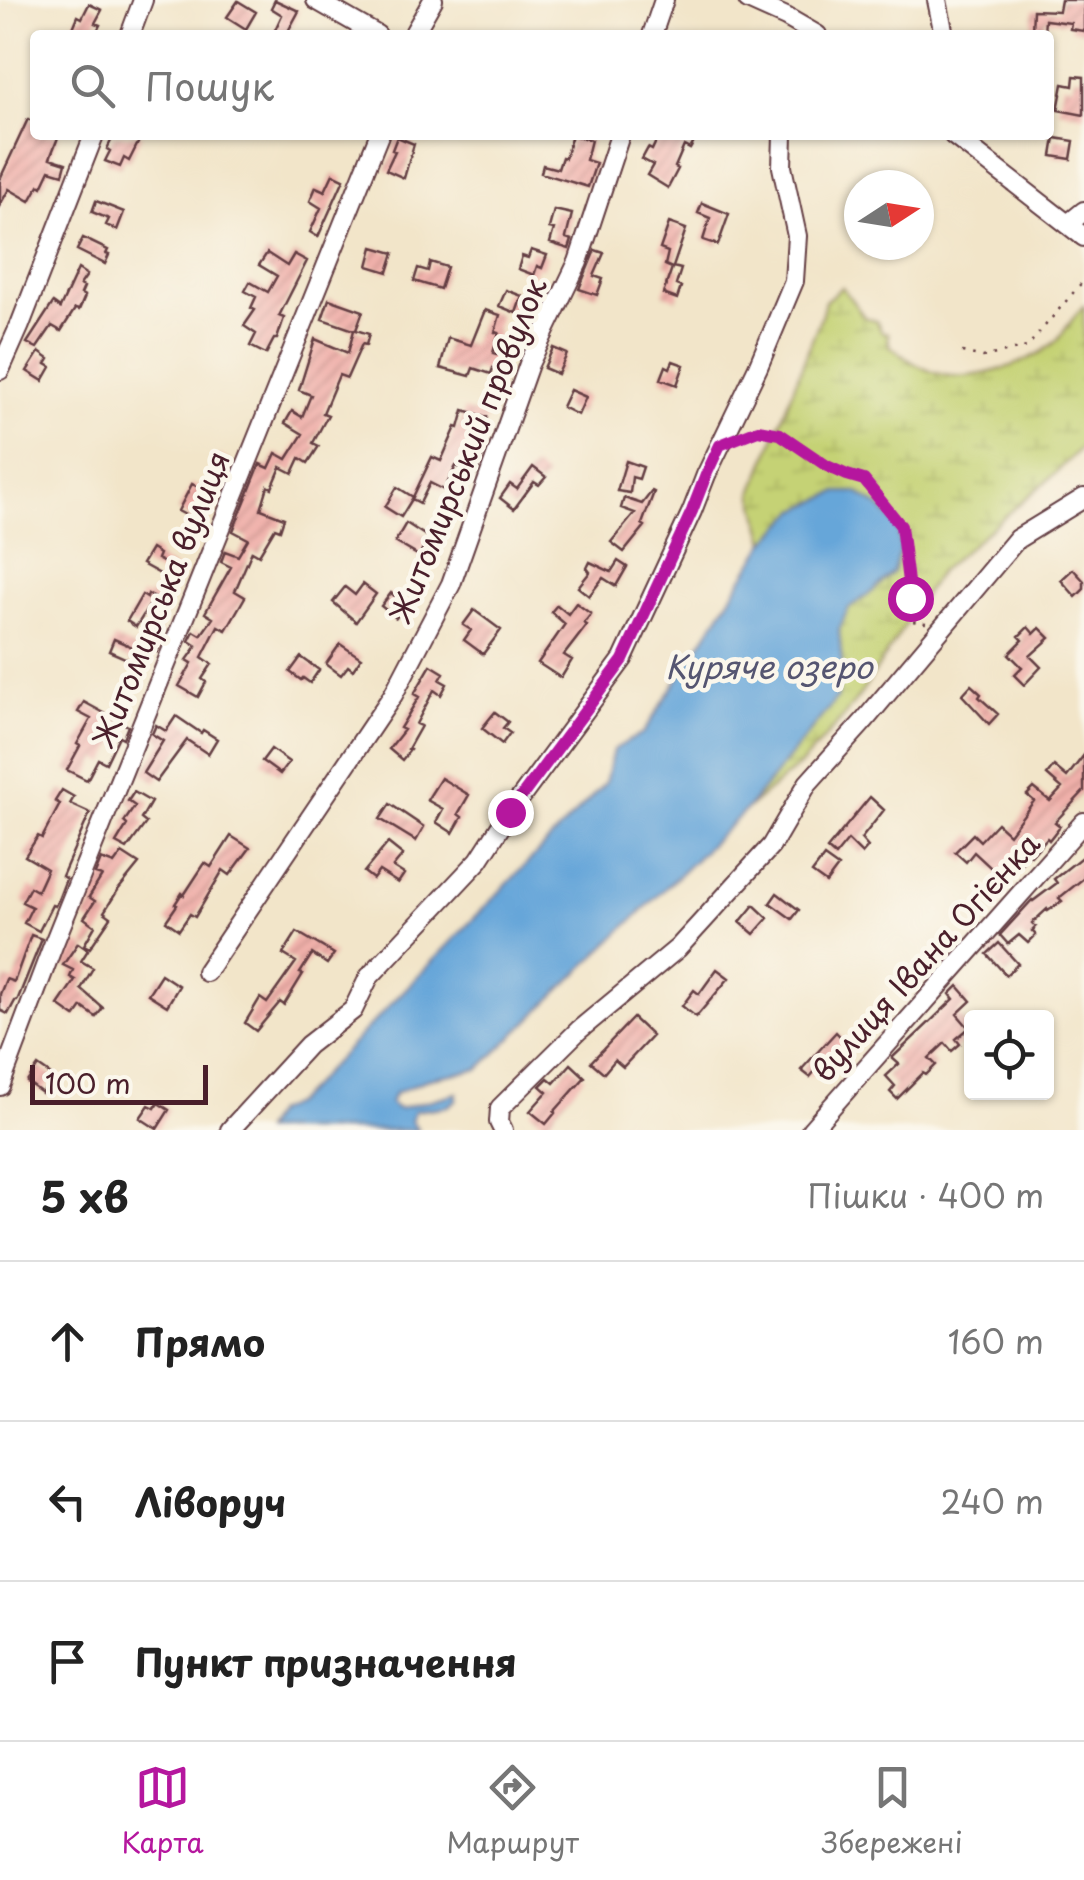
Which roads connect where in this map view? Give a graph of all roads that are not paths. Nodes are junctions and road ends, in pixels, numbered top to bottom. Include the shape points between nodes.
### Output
1 (144, 0) edge
2 (316, 0) edge
3 (432, 0) edge
4 (664, 0) edge
5 (748, 0) edge
6 (937, 0) edge
7 (786, 26) edge
8 (132, 30) edge
9 (369, 30) edge
10 (416, 30) edge
11 (654, 30) edge
12 (943, 30) edge
13 (92, 140) edge
14 (377, 140) edge
15 (618, 140) edge
16 (782, 140) edge
17 (961, 140) edge
18 (1084, 211) edge
19 (1068, 224) junction
20 (1084, 237) edge
21 (0, 370) edge
22 (1084, 498) edge
23 (1084, 822) edge
24 (206, 972) dead end
25 (0, 1086) edge
26 (230, 1130) edge
27 (504, 1130) edge
28 (811, 1130) edge

1 - 8 street
2 - 9 street
3 - 10 street
4 - 11 street
5 - 7 street
6 - 12 street
13 - 21 street
14 - 25 street, Житомирська вулиця
15 - 24 street, Житомирський провулок via 578,262 529,364 450,584 393,695
16 - 26 street via 797,236 794,281 623,660 479,860 369,977 352,1010 308,1045
17 - 19 street
18 - 19 street
19 - 20 street
22 - 27 street via 1017,539 808,783 770,846 731,890 678,948 579,1030 500,1108
23 - 28 street, вулиця Івана Огієнка

